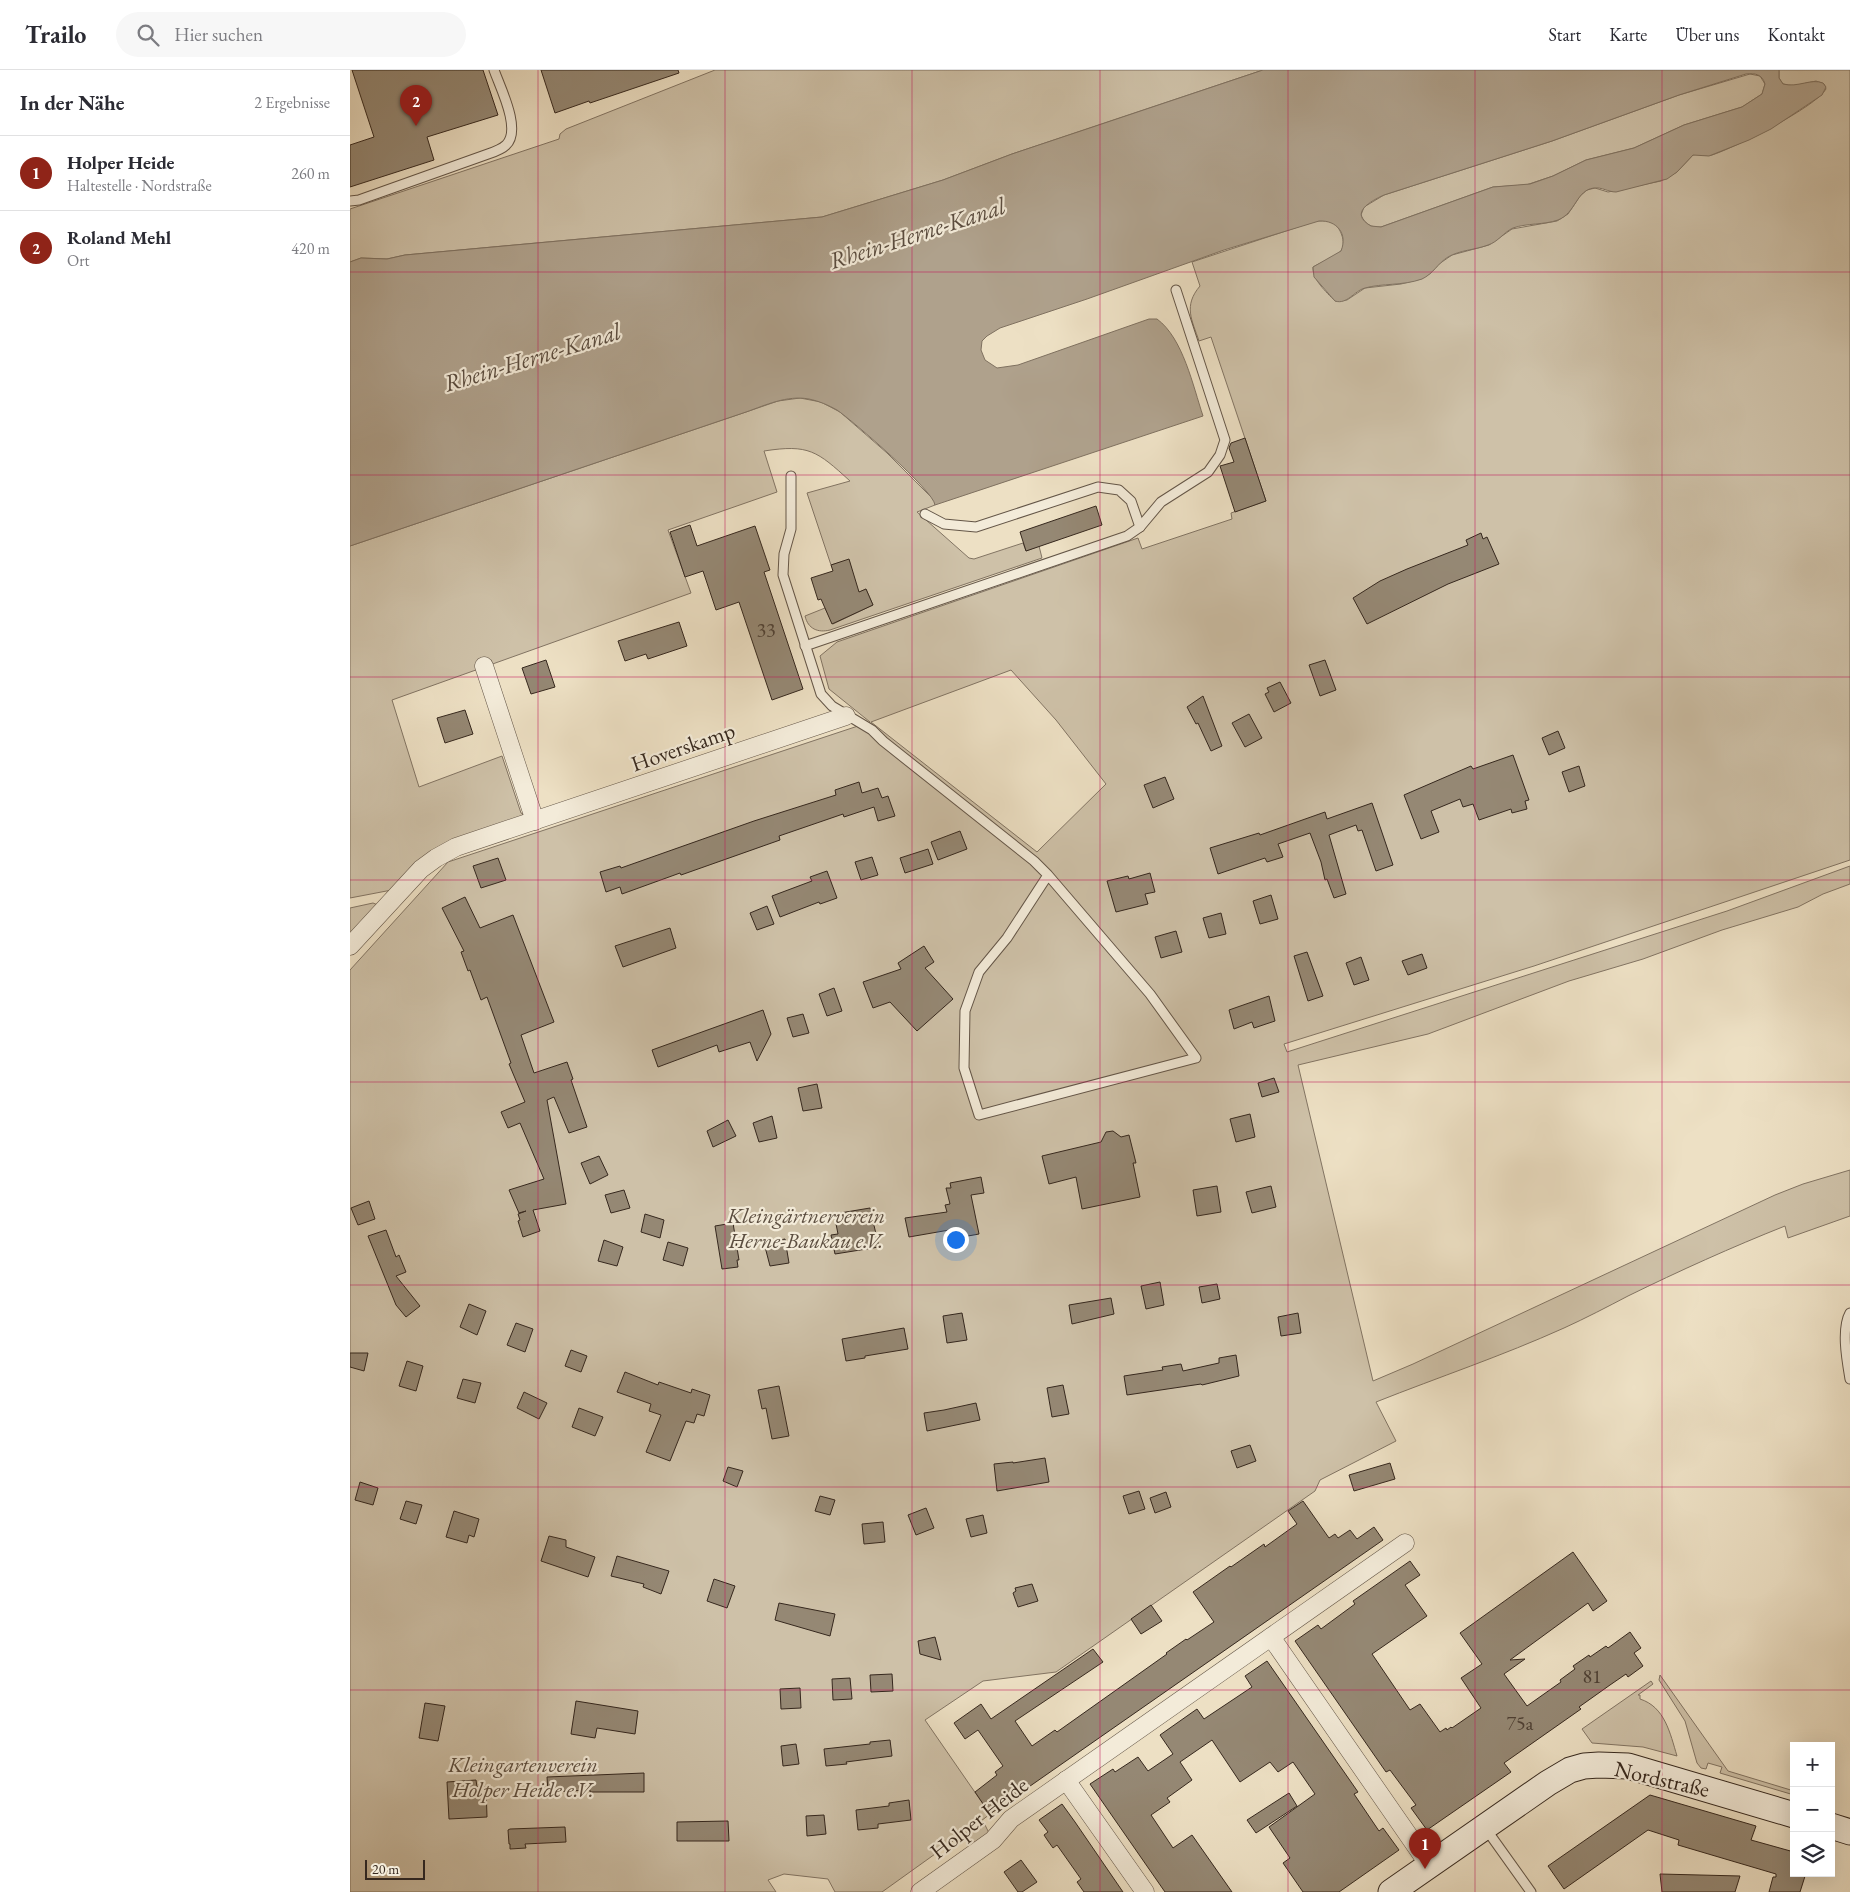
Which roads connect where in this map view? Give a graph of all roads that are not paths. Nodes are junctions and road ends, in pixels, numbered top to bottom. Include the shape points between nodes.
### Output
1 (494, 70) edge
2 (350, 200) edge
3 (1176, 290) dead end
4 (791, 476) dead end
5 (925, 514) dead end
6 (1140, 527) junction
7 (805, 646) junction
8 (484, 666) dead end
9 (846, 716) junction
10 (535, 821) junction
11 (1048, 875) junction
12 (350, 946) edge
13 (1850, 1313) edge
14 (1850, 1379) edge
15 (1405, 1544) dead end
16 (1271, 1637) junction
17 (1066, 1780) junction
18 (1790, 1814) edge
19 (1485, 1827) junction
20 (1835, 1827) edge
21 (1850, 1832) edge
22 (1429, 1865) junction
23 (920, 1892) edge
24 (1145, 1892) edge
25 (1391, 1892) edge
26 (1531, 1892) edge

1 - 2 lane via 512,122 507,145 369,197
3 - 6 lane via 1225,440 1220,456 1208,472 1161,502
4 - 7 lane via 791,529 784,554 783,575
5 - 6 lane via 944,524 976,527 1098,487 1119,490 1131,501
6 - 7 lane via 1127,536
7 - 9 lane via 821,694
8 - 10 street
9 - 10 street, Hoverskamp
9 - 11 lane via 872,730
10 - 12 street, Hoverskamp via 456,847 436,858 421,869
11 - 11 lane via 1007,938 979,972 965,1011 964,1068 979,1115 1196,1058 1150,994
13 - 14 lane via 1846,1319
15 - 16 street, Holper Heide
16 - 17 street, Holper Heide
16 - 22 street
17 - 23 street, Holper Heide via 1010,1820 993,1840
17 - 24 street
18 - 19 street, Nordstraße via 1653,1772 1628,1766 1599,1765 1570,1770
19 - 22 street, Nordstraße
19 - 26 lane
20 - 21 street
22 - 25 street, Nordstraße

